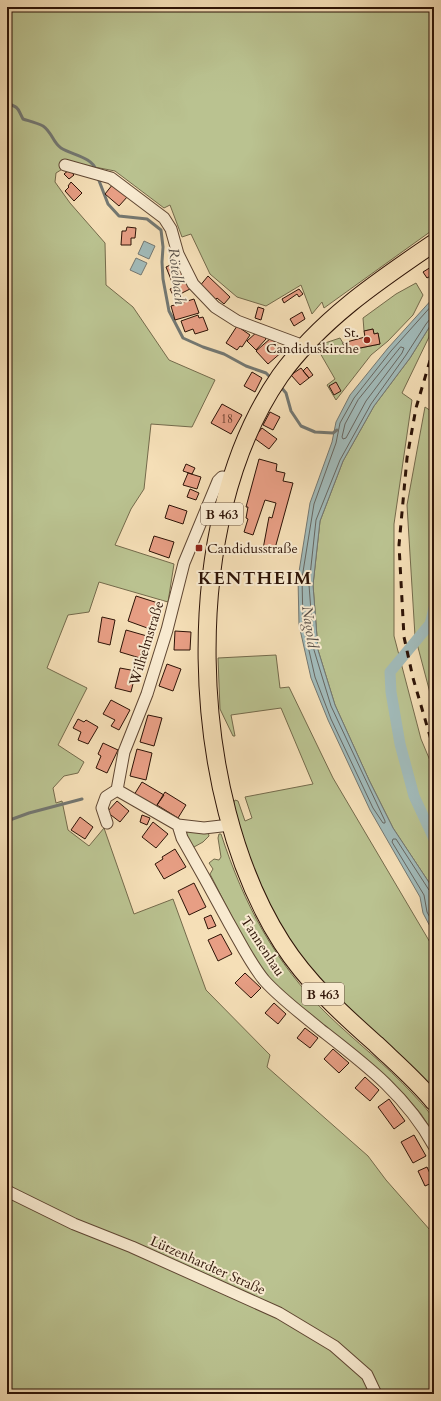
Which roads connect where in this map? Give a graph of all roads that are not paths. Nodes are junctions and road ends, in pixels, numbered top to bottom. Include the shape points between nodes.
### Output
1 (65, 165) dead end
2 (434, 243) edge
3 (304, 346) junction
4 (232, 478) junction
5 (117, 790) junction
6 (107, 823) dead end
7 (178, 825) junction
8 (230, 825) junction
9 (434, 1102) edge
10 (434, 1146) edge
11 (7, 1191) edge
12 (376, 1394) edge

1 - 3 street via 111,178 164,218 193,284 215,307 237,321
2 - 3 main road, B 463 via 355,299
3 - 4 main road, B 463 via 272,388 246,438
4 - 5 street, Wilhelmstraße via 222,477 218,481 184,563 167,630 124,752
4 - 8 main road, B 463 via 215,551 209,600 208,649 208,687 215,755
5 - 6 street via 106,797 102,808
5 - 7 street
7 - 8 street via 204,828
7 - 10 street, Tannenhau via 182,838 247,955 264,980 287,1002 388,1084 402,1099
8 - 9 main road, B 463 via 254,892 283,945 301,970 326,998 404,1070
11 - 12 street, Lützenhardter Straße via 74,1224 139,1250 279,1313 334,1346 367,1375

